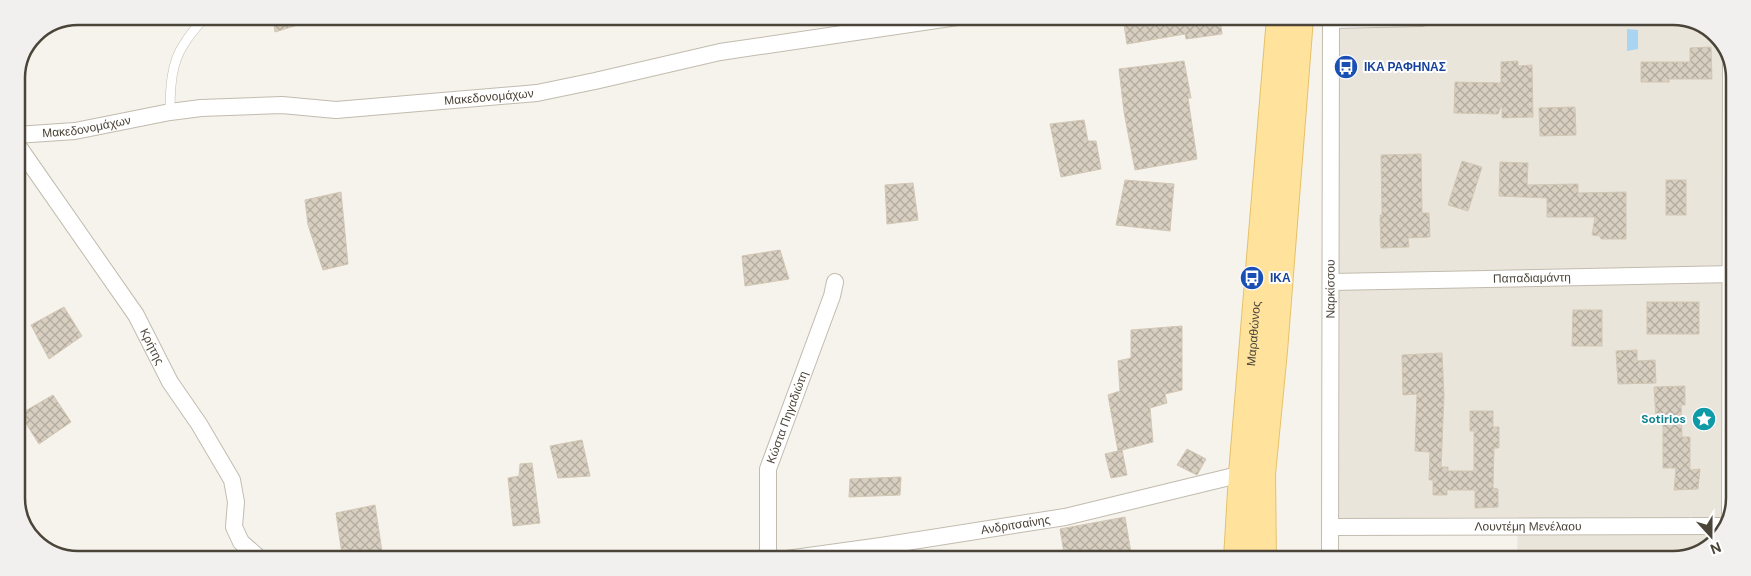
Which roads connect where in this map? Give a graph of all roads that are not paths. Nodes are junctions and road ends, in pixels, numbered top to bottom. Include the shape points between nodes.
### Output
1 (199, 25) edge
2 (903, 25) edge
3 (1279, 25) edge
4 (1299, 25) edge
5 (1331, 25) edge
6 (170, 112) junction
7 (25, 134) edge
8 (25, 156) edge
9 (1726, 274) edge
10 (835, 282) dead end
11 (1331, 282) junction
12 (1242, 474) junction
13 (1718, 526) edge
14 (1330, 527) junction
15 (251, 551) edge
16 (768, 551) edge
17 (842, 551) edge
18 (1237, 551) edge
19 (1263, 551) edge
20 (1330, 551) edge

1 - 6 lane via 183,45 176,62 170,86
2 - 6 street, Μακεδονομάχων via 720,52 537,93 336,110 282,106
3 - 12 main road, Μαραθώνος
4 - 19 main road, Μαραθώνος via 1262,474
5 - 11 street, Ναρκίσσου
6 - 7 street, Μακεδονομάχων via 75,131
8 - 15 street, Κρήτης via 136,315 170,382 232,480 236,502 234,527 241,542
9 - 11 street, Παπαδιαμάντη
10 - 16 street, Κώστα Πηγαδιώτη via 768,469
11 - 14 street, Ναρκίσσου
12 - 17 street, Ανδριτσαίνης via 1065,517
12 - 18 main road, Μαραθώνος
13 - 14 street, Λουντέμη Μενέλαου
14 - 20 street, Ναρκίσσου

